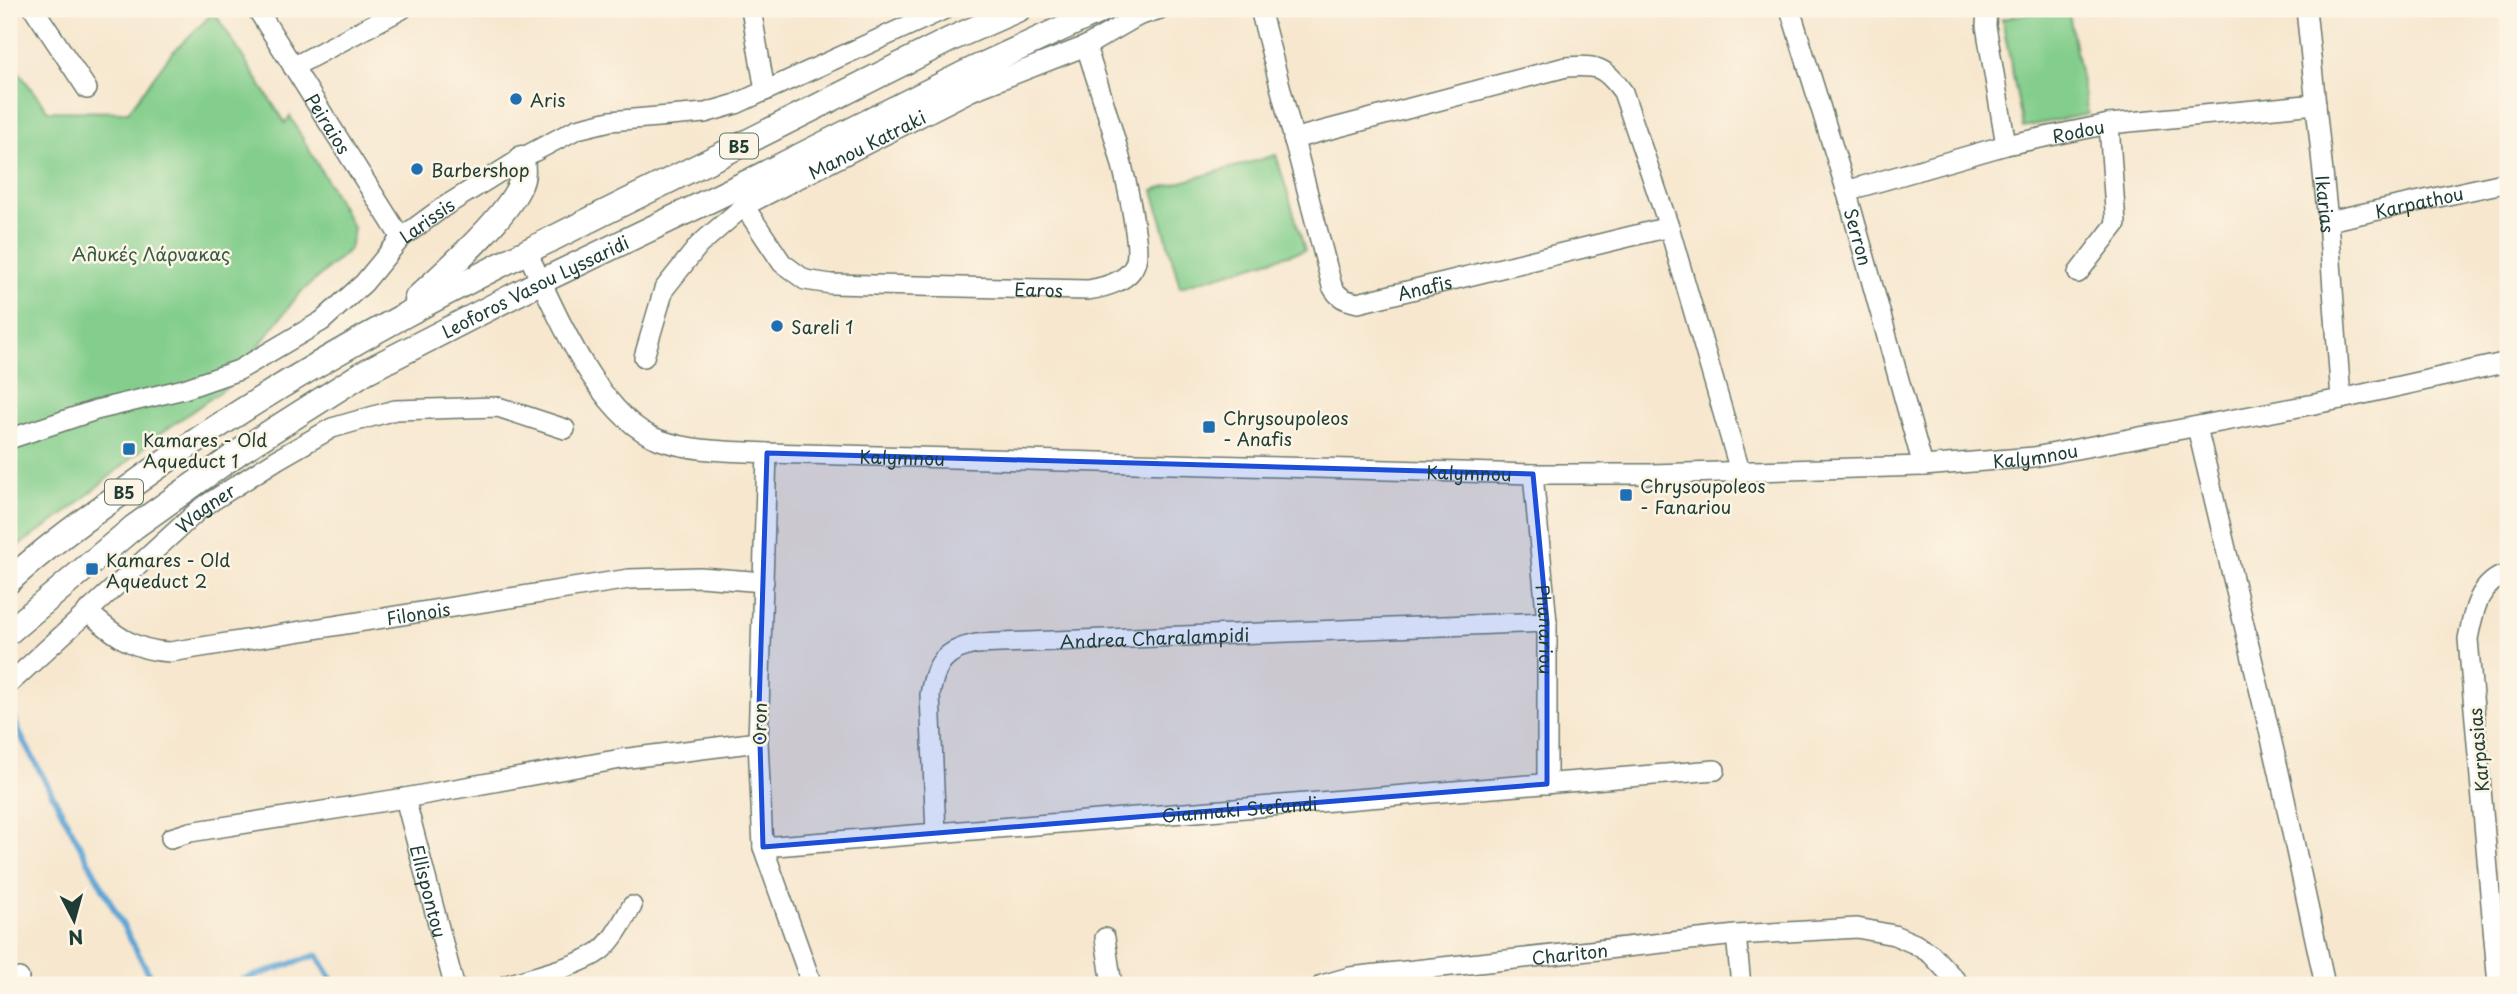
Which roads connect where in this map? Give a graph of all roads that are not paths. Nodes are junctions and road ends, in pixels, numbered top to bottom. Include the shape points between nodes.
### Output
1 (34, 9) edge
2 (257, 9) edge
3 (402, 9) edge
4 (751, 9) edge
5 (1019, 9) edge
6 (1104, 9) edge
7 (1160, 9) edge
8 (1260, 9) edge
9 (1790, 9) edge
10 (1987, 9) edge
11 (2306, 9) edge
12 (937, 10) edge
13 (1086, 46) junction
14 (293, 67) junction
15 (87, 89) dead end
16 (765, 91) junction
17 (2316, 104) junction
18 (2109, 124) junction
19 (1293, 139) junction
20 (2006, 145) junction
21 (522, 158) junction
22 (2508, 182) edge
23 (1846, 191) junction
24 (744, 206) junction
25 (2328, 221) junction
26 (1669, 227) junction
27 (401, 238) junction
28 (526, 250) junction
29 (2078, 273) dead end
30 (542, 281) junction
31 (394, 321) junction
32 (644, 357) dead end
33 (2508, 362) edge
34 (2341, 399) junction
35 (2197, 427) junction
36 (565, 429) dead end
37 (9, 439) edge
38 (767, 453) junction
39 (1923, 466) junction
40 (1740, 471) junction
41 (1533, 474) junction
42 (2508, 574) edge
43 (9, 581) edge
44 (764, 582) junction
45 (87, 611) junction
46 (1547, 622) junction
47 (9, 632) edge
48 (9, 684) edge
49 (758, 741) junction
50 (1716, 769) dead end
51 (1547, 783) junction
52 (405, 798) junction
53 (936, 833) junction
54 (171, 838) dead end
55 (763, 847) junction
56 (632, 906) dead end
57 (1736, 935) junction
58 (1105, 938) dead end
59 (454, 985) edge
60 (507, 985) edge
61 (812, 985) edge
62 (1112, 985) edge
63 (1322, 985) edge
64 (1741, 985) edge
65 (1960, 985) edge
66 (2325, 985) edge
67 (2497, 985) edge

1 - 15 street
2 - 14 street, Peiraios
3 - 14 street
4 - 16 street
5 - 28 main road, Leoforos Vasou Lyssaridi / B5
6 - 30 main road, Leoforos Vasou Lyssaridi / B5
7 - 13 street, Manou Katraki via 1138,16
8 - 19 street, Anafis
9 - 23 street, Serron
10 - 20 street
11 - 17 street, Ikarias
12 - 16 street, Larissis
13 - 24 street, Manou Katraki via 971,91
13 - 24 street, Earos via 1129,190 1136,237 1136,262 1110,287 1088,290 805,280 782,263
14 - 27 street, Peiraios
16 - 21 street, Larissis via 705,113 610,121 578,129
17 - 18 street, Rodou
17 - 25 street, Ikarias
18 - 20 street, Rodou
18 - 29 street via 2116,224
19 - 26 street via 1566,67 1593,65 1610,74 1623,92
19 - 26 street, Anafis via 1332,286 1345,300 1358,303
20 - 23 street, Rodou
21 - 27 street, Larissis
21 - 31 main road via 524,173 508,207
22 - 25 street, Karpathou
23 - 39 street, Serron
24 - 32 street, Manou Katraki via 699,245 664,289
25 - 34 street, Ikarias
26 - 40 street
27 - 37 street, Larissis via 364,284 322,321 239,370
28 - 30 street, Kalymnou
28 - 31 main road, Leoforos Vasou Lyssaridi / B5
30 - 38 street, Kalymnou via 598,386 637,428 659,440 699,449
30 - 47 main road, Leoforos Vasou Lyssaridi / B5 via 365,372 253,443 134,527
31 - 43 main road, Leoforos Vasou Lyssaridi / B5 via 211,429 37,555
33 - 34 street, Kalymnou
34 - 35 street, Kalymnou
35 - 39 street, Kalymnou via 2034,457
35 - 66 street
36 - 45 street, Wagner via 498,407 395,411 332,428 201,508
38 - 41 street, Kalymnou
38 - 44 street, Oron
39 - 40 street, Kalymnou
40 - 41 street, Kalymnou
41 - 46 street, Phanariou
42 - 67 street, Karpasias via 2488,585 2474,607 2468,639
44 - 45 street, Filonois via 701,577 629,579 170,652 127,642
44 - 49 street, Oron
45 - 48 street, Wagner
46 - 51 street, Phanariou
46 - 53 street, Andrea Charalampidi via 959,647 938,666 930,695
49 - 52 street via 621,759
49 - 55 street, Oron
50 - 51 street, Giannaki Stefandi
51 - 53 street, Giannaki Stefandi
52 - 54 street
52 - 59 street, Ellispontou
53 - 55 street, Giannaki Stefandi
55 - 61 street, Oron
56 - 60 street via 600,951
57 - 63 street, Chariton via 1350,977
57 - 64 street
57 - 65 street, Chariton via 1874,930 1931,954
58 - 62 street

